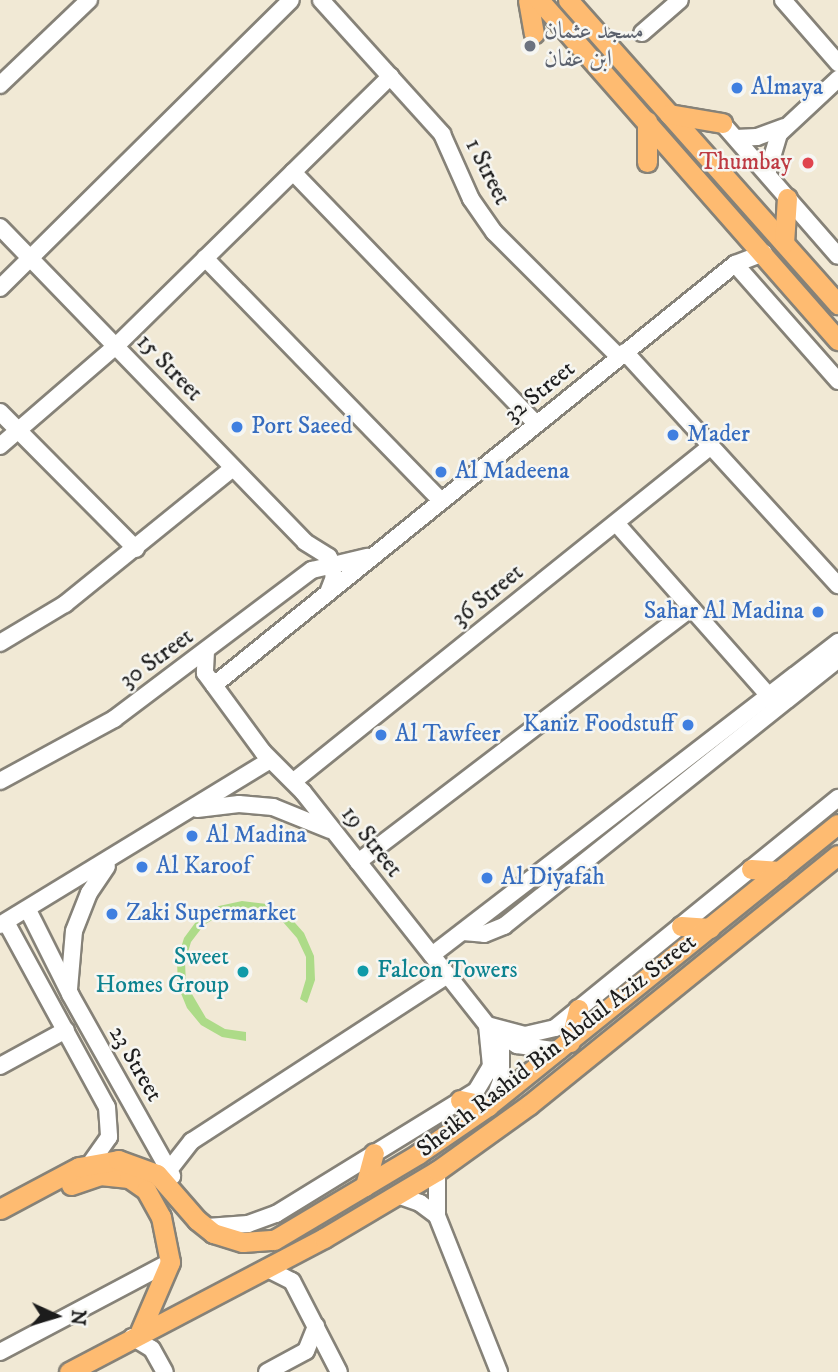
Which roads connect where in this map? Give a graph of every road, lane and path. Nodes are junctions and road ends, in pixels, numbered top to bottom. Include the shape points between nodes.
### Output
1 (89, 0) edge
2 (291, 0) edge
3 (321, 0) edge
4 (528, 0) edge
5 (539, 0) edge
6 (568, 0) edge
7 (680, 0) edge
8 (783, 0) edge
9 (534, 33) dead end
10 (642, 33) dead end
11 (838, 63) edge
12 (391, 76) junction
13 (838, 79) edge
14 (0, 85) edge
15 (669, 114) junction
16 (647, 121) junction
17 (722, 122) joint
18 (786, 126) junction
19 (736, 138) junction
20 (647, 162) dead end
21 (293, 172) junction
22 (766, 174) junction
23 (787, 198) junction
24 (0, 227) edge
25 (744, 232) junction
26 (785, 243) junction
27 (764, 253) junction
28 (838, 256) edge
29 (31, 258) junction
30 (205, 258) junction
31 (735, 264) junction
32 (0, 288) edge
33 (838, 304) edge
34 (838, 340) edge
35 (116, 346) junction
36 (622, 355) junction
37 (838, 381) edge
38 (0, 412) edge
39 (536, 424) junction
40 (20, 432) junction
41 (0, 446) edge
42 (711, 446) junction
43 (233, 468) junction
44 (441, 501) junction
45 (616, 523) junction
46 (305, 542) junction
47 (136, 549) junction
48 (373, 555) junction
49 (332, 563) junction
50 (306, 575) junction
51 (838, 585) edge
52 (327, 596) junction
53 (691, 608) junction
54 (838, 642) edge
55 (0, 643) edge
56 (206, 651) junction
57 (838, 659) edge
58 (179, 671) junction
59 (211, 681) junction
60 (770, 697) junction
61 (270, 760) junction
62 (0, 781) edge
63 (294, 781) junction
64 (838, 798) edge
65 (188, 811) junction
66 (838, 824) edge
67 (336, 833) junction
68 (113, 859) junction
69 (836, 861) edge
70 (358, 862) junction
71 (751, 869) junction
72 (780, 871) junction
73 (28, 910) junction
74 (3, 923) edge
75 (681, 926) junction
76 (710, 928) junction
77 (463, 932) junction
78 (432, 955) junction
79 (447, 975) junction
80 (70, 995) junction
81 (578, 1009) junction
82 (66, 1030) junction
83 (492, 1030) junction
84 (565, 1046) junction
85 (0, 1066) edge
86 (460, 1100) junction
87 (491, 1104) junction
88 (192, 1141) junction
89 (154, 1143) junction
90 (374, 1153) junction
91 (91, 1163) junction
92 (169, 1170) junction
93 (437, 1171) junction
94 (385, 1175) junction
95 (365, 1186) junction
96 (400, 1196) junction
97 (184, 1204) junction
98 (1, 1209) edge
99 (437, 1216) junction
100 (205, 1227) junction
101 (324, 1238) junction
102 (170, 1262) junction
103 (266, 1268) junction
104 (316, 1326) junction
105 (135, 1335) junction
106 (0, 1352) edge
107 (69, 1372) edge
108 (165, 1372) edge
109 (267, 1372) edge
110 (339, 1372) edge
111 (499, 1372) edge

1 - 14 street
2 - 29 street
3 - 12 street, 1 Street
4 - 9 main road
5 - 16 main road
6 - 15 main road
7 - 10 street
8 - 11 street
12 - 21 street
12 - 36 street, 1 Street via 446,140 471,199 494,232
13 - 18 street
15 - 17 main road
15 - 26 main road
16 - 20 main road
16 - 25 main road
17 - 19 street
18 - 19 street via 757,137
18 - 22 street via 774,144
19 - 22 street
21 - 30 street
21 - 39 street
22 - 23 street
23 - 26 main road
23 - 28 street
24 - 29 street, 15 Street
25 - 27 main road
25 - 31 street
26 - 33 main road
27 - 31 street, 32 Street
27 - 34 main road
29 - 32 street
29 - 35 street, 15 Street
30 - 35 street
30 - 44 street
31 - 36 street, 32 Street
31 - 37 street
35 - 40 street
35 - 43 street, 15 Street
36 - 39 street, 32 Street
36 - 42 street, 1 Street
38 - 40 street
39 - 44 street, 32 Street
40 - 41 street
40 - 47 street
42 - 45 street, 36 Street
42 - 51 street, 1 Street
43 - 46 street, 15 Street
43 - 47 street
44 - 48 street, 32 Street
45 - 53 street
45 - 63 street, 36 Street
46 - 49 street, 15 Street
46 - 50 street via 310,560
47 - 55 street via 65,604
48 - 49 street, 32 Street
48 - 52 street, 32 Street
49 - 50 street, 30 Street
49 - 52 street via 334,576
50 - 56 street, 30 Street
52 - 59 street
53 - 60 street
53 - 70 street
54 - 60 street
56 - 58 street, 30 Street
56 - 59 street via 203,662
57 - 77 street via 504,926 484,934
58 - 59 street
58 - 62 street, 30 Street via 98,730
59 - 61 street, 19 Street
60 - 77 street
61 - 63 street, 19 Street
61 - 65 street
63 - 67 street, 19 Street
64 - 71 street
65 - 67 street via 256,804 290,811
65 - 68 street
66 - 72 main road, Sheikh Rashid Bin Abdul Aziz Street
67 - 70 street, 19 Street
68 - 73 street
68 - 80 street via 89,893 74,931
69 - 93 main road, Sheikh Rashid Bin Abdul Aziz Street via 529,1105
70 - 78 street, 19 Street
71 - 72 main road
71 - 75 street
72 - 76 main road, Sheikh Rashid Bin Abdul Aziz Street
73 - 74 street
73 - 80 street, 23 Street
74 - 82 street, 23 Street
75 - 76 main road
75 - 81 street
76 - 84 main road, Sheikh Rashid Bin Abdul Aziz Street
77 - 78 street
78 - 79 street, 19 Street
79 - 83 street, 19 Street
79 - 88 street
80 - 89 street, 23 Street
81 - 83 street via 541,1034
81 - 84 main road
82 - 85 street
82 - 91 street, 23 Street via 109,1114 106,1144
83 - 84 street, 19 Street via 527,1049
83 - 86 street via 489,1073 482,1086
83 - 87 street via 502,1069
84 - 87 main road, Sheikh Rashid Bin Abdul Aziz Street
86 - 87 main road
86 - 90 street
87 - 94 main road, Sheikh Rashid Bin Abdul Aziz Street
88 - 89 street
88 - 92 street
89 - 92 street, 23 Street
90 - 95 main road
90 - 100 street via 276,1214 241,1226
91 - 97 main road, Sheikh Rashid Bin Abdul Aziz Street via 118,1160 145,1167 167,1182
91 - 98 main road
92 - 97 street, 23 Street
93 - 96 main road, Sheikh Rashid Bin Abdul Aziz Street
93 - 99 street
94 - 95 main road, Sheikh Rashid Bin Abdul Aziz Street
94 - 101 main road via 361,1204 323,1226
95 - 100 main road, Sheikh Rashid Bin Abdul Aziz Street via 274,1240 243,1242
96 - 99 street
96 - 101 main road, Sheikh Rashid Bin Abdul Aziz Street
97 - 100 main road, Sheikh Rashid Bin Abdul Aziz Street
98 - 102 main road via 28,1204 90,1177 130,1178 146,1190 161,1217
99 - 111 street
101 - 103 main road, Sheikh Rashid Bin Abdul Aziz Street
102 - 105 main road
102 - 106 street
103 - 104 street via 292,1281
103 - 105 main road, Sheikh Rashid Bin Abdul Aziz Street
104 - 109 street via 306,1350
104 - 110 street
105 - 107 main road, Sheikh Rashid Bin Abdul Aziz Street
105 - 108 street via 152,1349

